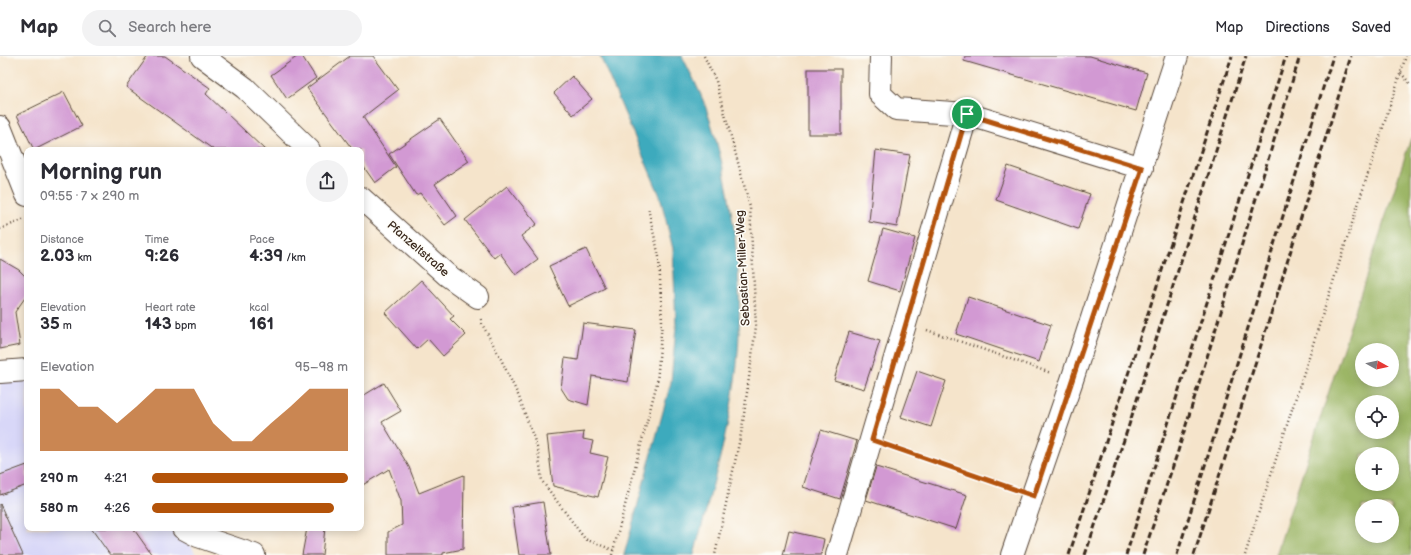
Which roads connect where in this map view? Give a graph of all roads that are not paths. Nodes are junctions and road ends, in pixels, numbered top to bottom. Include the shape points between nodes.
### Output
1 (202, 56) edge
2 (882, 56) edge
3 (1178, 56) edge
4 (967, 114) junction
5 (0, 127) edge
6 (306, 147) edge
7 (1142, 168) junction
8 (24, 187) edge
9 (364, 201) edge
10 (478, 297) road end
11 (24, 370) edge
12 (0, 372) edge
13 (189, 531) edge
14 (254, 555) edge
15 (836, 555) edge
16 (1012, 555) edge

1 - 6 street via 245,88
2 - 4 street via 880,94 896,109
3 - 7 street
4 - 7 street
4 - 15 street
5 - 8 street
7 - 16 street via 1034,496
9 - 10 street, Pfanzeltstraße via 447,275
11 - 12 street
13 - 14 street

